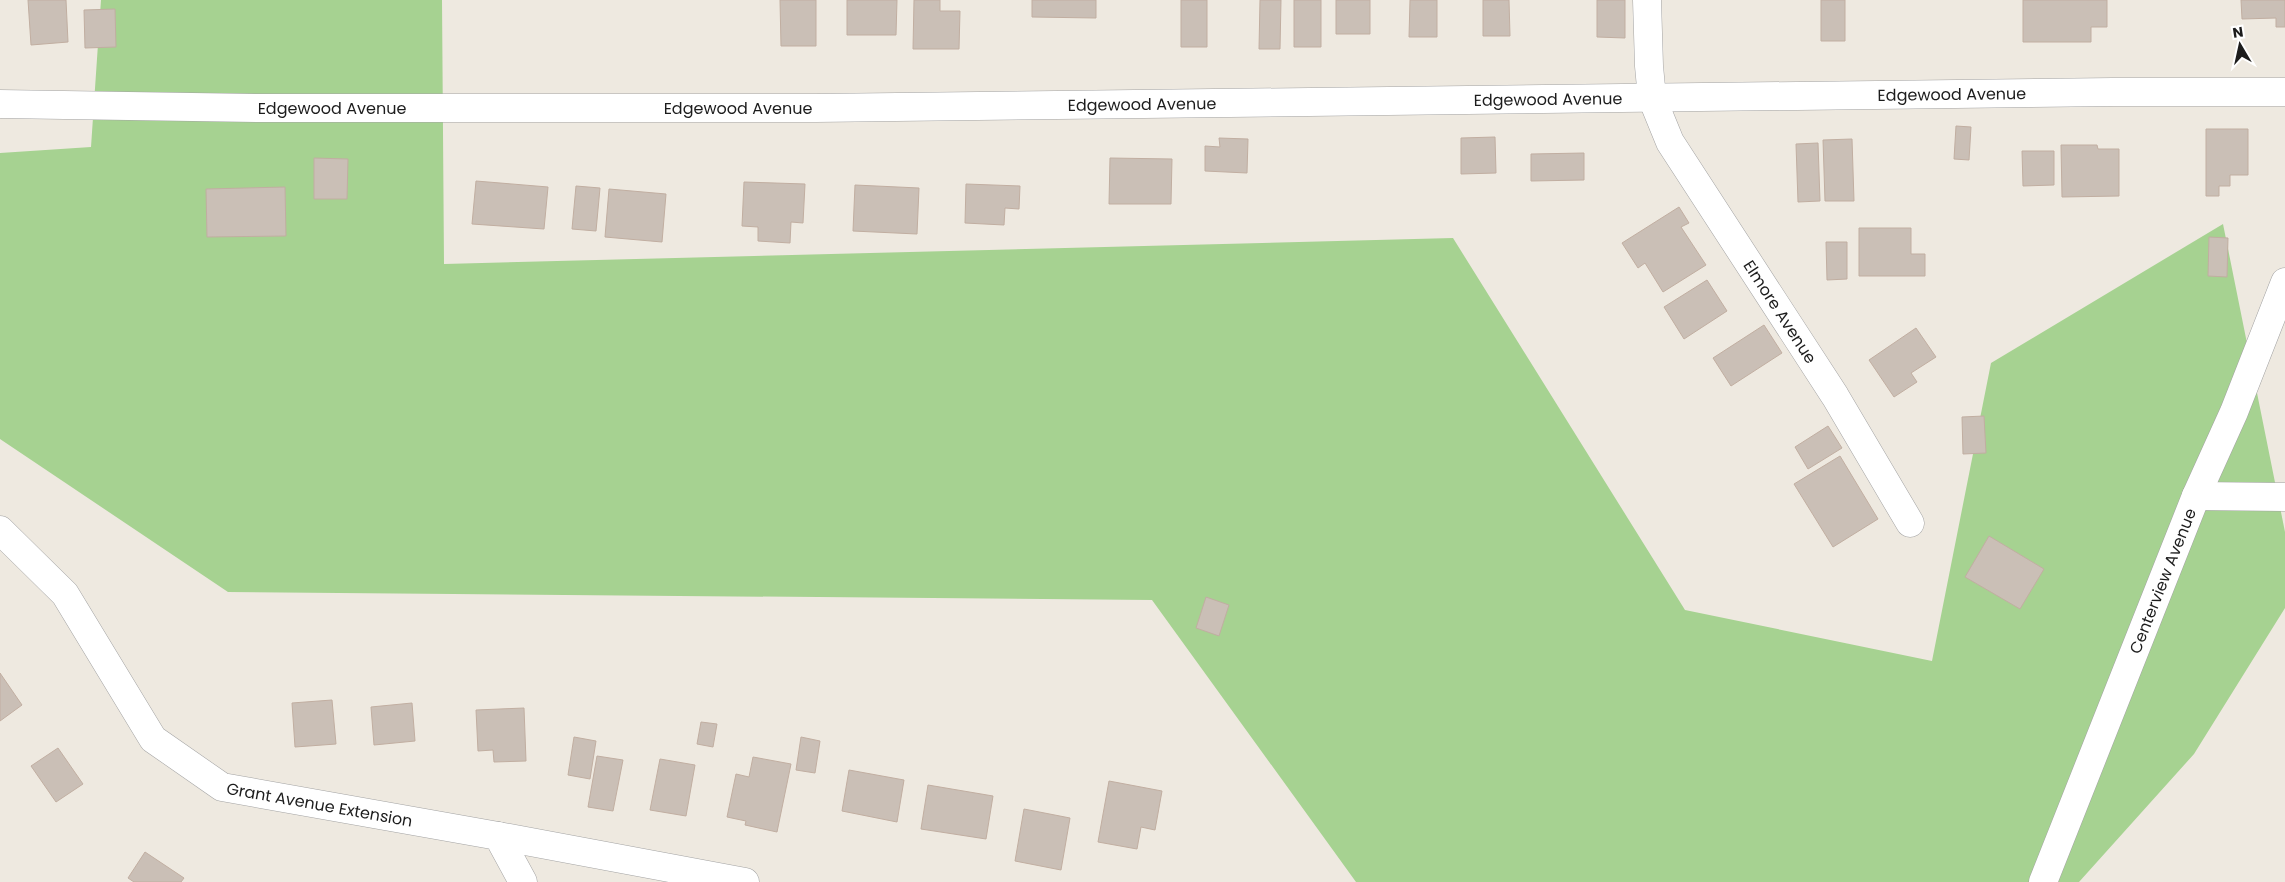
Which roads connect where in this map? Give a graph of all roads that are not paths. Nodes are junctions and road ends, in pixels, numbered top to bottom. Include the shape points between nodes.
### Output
1 (1647, 0) edge
2 (2285, 92) edge
3 (1652, 98) junction
4 (0, 104) edge
5 (2283, 293) edge
6 (2196, 496) junction
7 (2285, 497) edge
8 (1910, 523) dead end
9 (0, 530) edge
10 (498, 836) junction
11 (523, 882) edge
12 (745, 882) edge
13 (2044, 882) edge

1 - 3 street, Elmore Avenue
2 - 3 street, Edgewood Avenue
3 - 4 street, Edgewood Avenue via 601,109
3 - 8 street, Elmore Avenue via 1670,142 1835,396
5 - 6 street, Centerview Avenue
6 - 7 street
6 - 13 street, Centerview Avenue
9 - 10 street, Grant Avenue Extension via 65,594 153,739 222,787
10 - 11 street
10 - 12 street, Grant Avenue Extension

